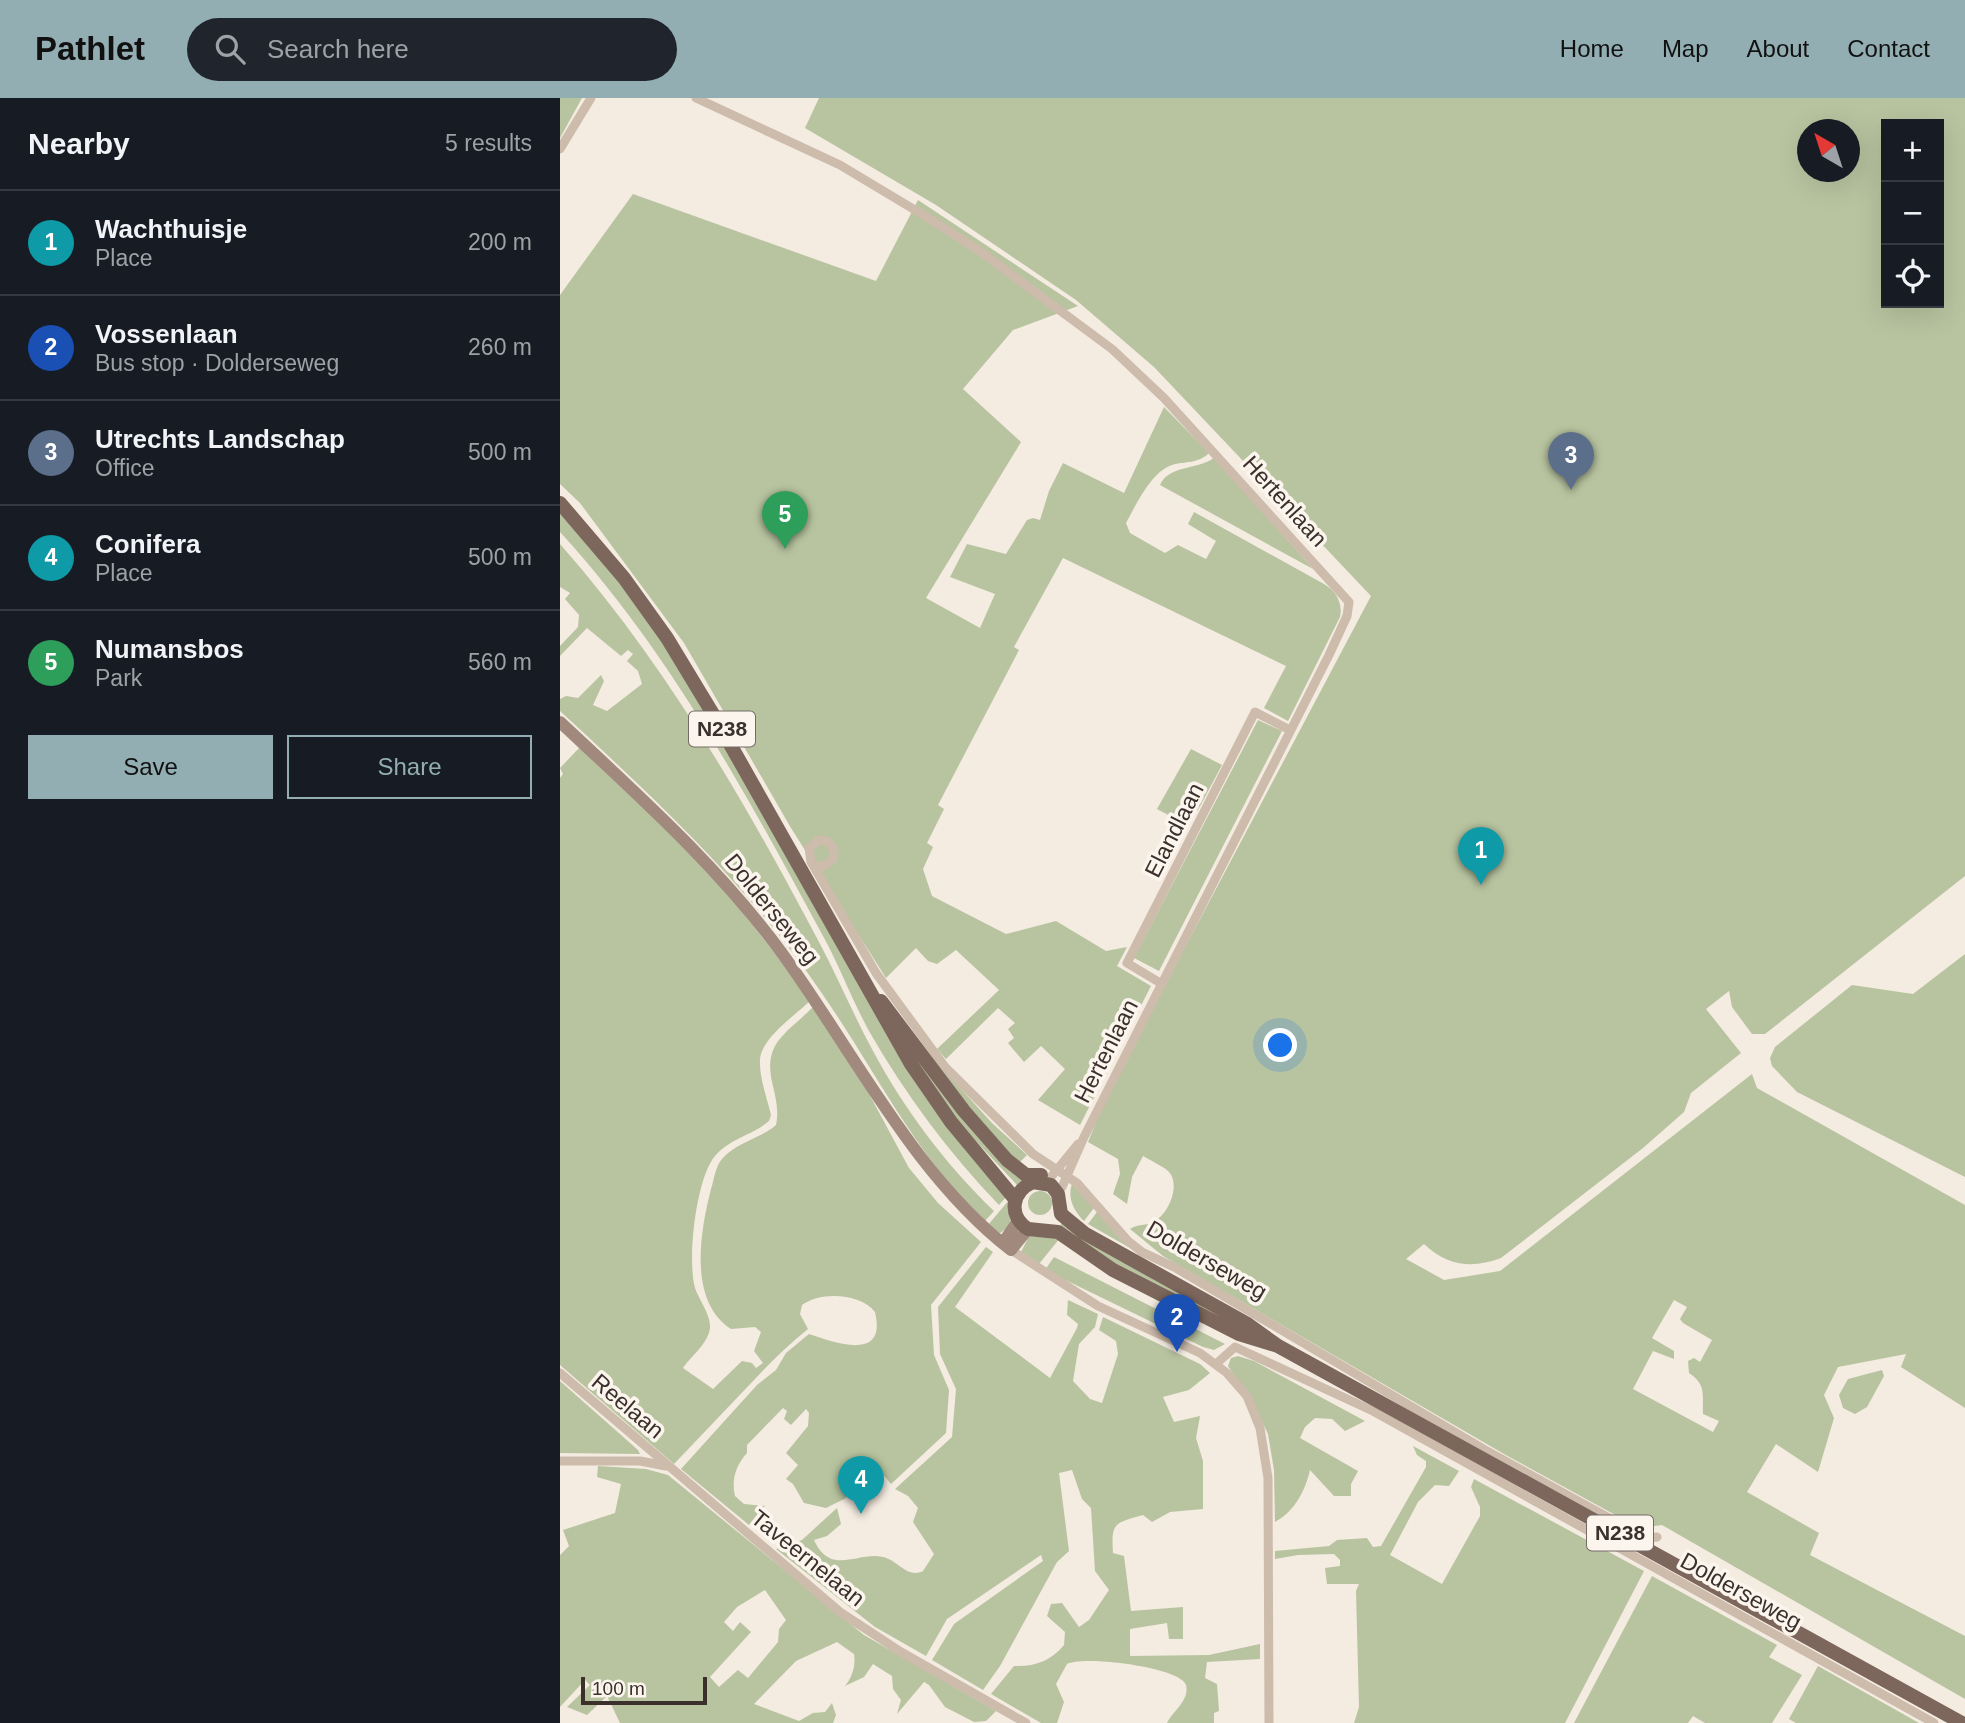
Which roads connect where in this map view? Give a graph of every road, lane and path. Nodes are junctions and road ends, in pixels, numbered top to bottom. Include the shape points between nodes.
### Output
1 (591, 98) edge
2 (696, 98) edge
3 (560, 149) edge
4 (560, 503) edge
5 (560, 722) edge
6 (1290, 730) junction
7 (815, 866) dead end
8 (860, 972) junction
9 (1162, 984) junction
10 (1054, 1177) junction
11 (1017, 1195) junction
12 (1063, 1211) junction
13 (1032, 1227) junction
14 (1007, 1247) junction
15 (1278, 1346) junction
16 (1216, 1364) junction
17 (560, 1373) edge
18 (560, 1461) edge
19 (671, 1468) junction
20 (1657, 1538) dead end
21 (1026, 1723) edge
22 (1269, 1723) edge
23 (1934, 1723) edge
24 (1962, 1723) edge

1 - 3 street
2 - 6 street, Hertenlaan via 840,165 977,248 1112,349 1164,398 1349,602 1343,626
4 - 8 main road, N238 via 624,578 667,638
5 - 14 main road, Dolderseweg via 710,867 783,954 944,1186
6 - 9 street, Hertenlaan
6 - 9 street, Elandlaan via 1255,712 1127,963
7 - 10 street, Dolderseweg via 876,973 945,1067
8 - 10 main road, N238 via 987,1137 1021,1173
8 - 11 main road, N238 via 926,1088
9 - 10 street, Hertenlaan via 1084,1137
10 - 11 main road via 1033,1182
10 - 12 main road
10 - 20 street, Dolderseweg via 1142,1252 1485,1450 1629,1529
11 - 13 main road via 1014,1209
12 - 13 main road via 1049,1223
12 - 15 main road, Dolderseweg / N238 via 1094,1236
13 - 14 main road
13 - 15 main road, Dolderseweg / N238 via 1058,1232 1113,1270 1239,1334
14 - 16 street, Dolderseweg via 1098,1306
15 - 24 main road, Dolderseweg / N238
16 - 22 street via 1247,1396 1265,1452
16 - 23 street, Dolderseweg via 1235,1347 1373,1411
17 - 19 street, Reelaan
18 - 19 street, Taveernelaan via 640,1461
19 - 21 street, Taveernelaan via 840,1612

